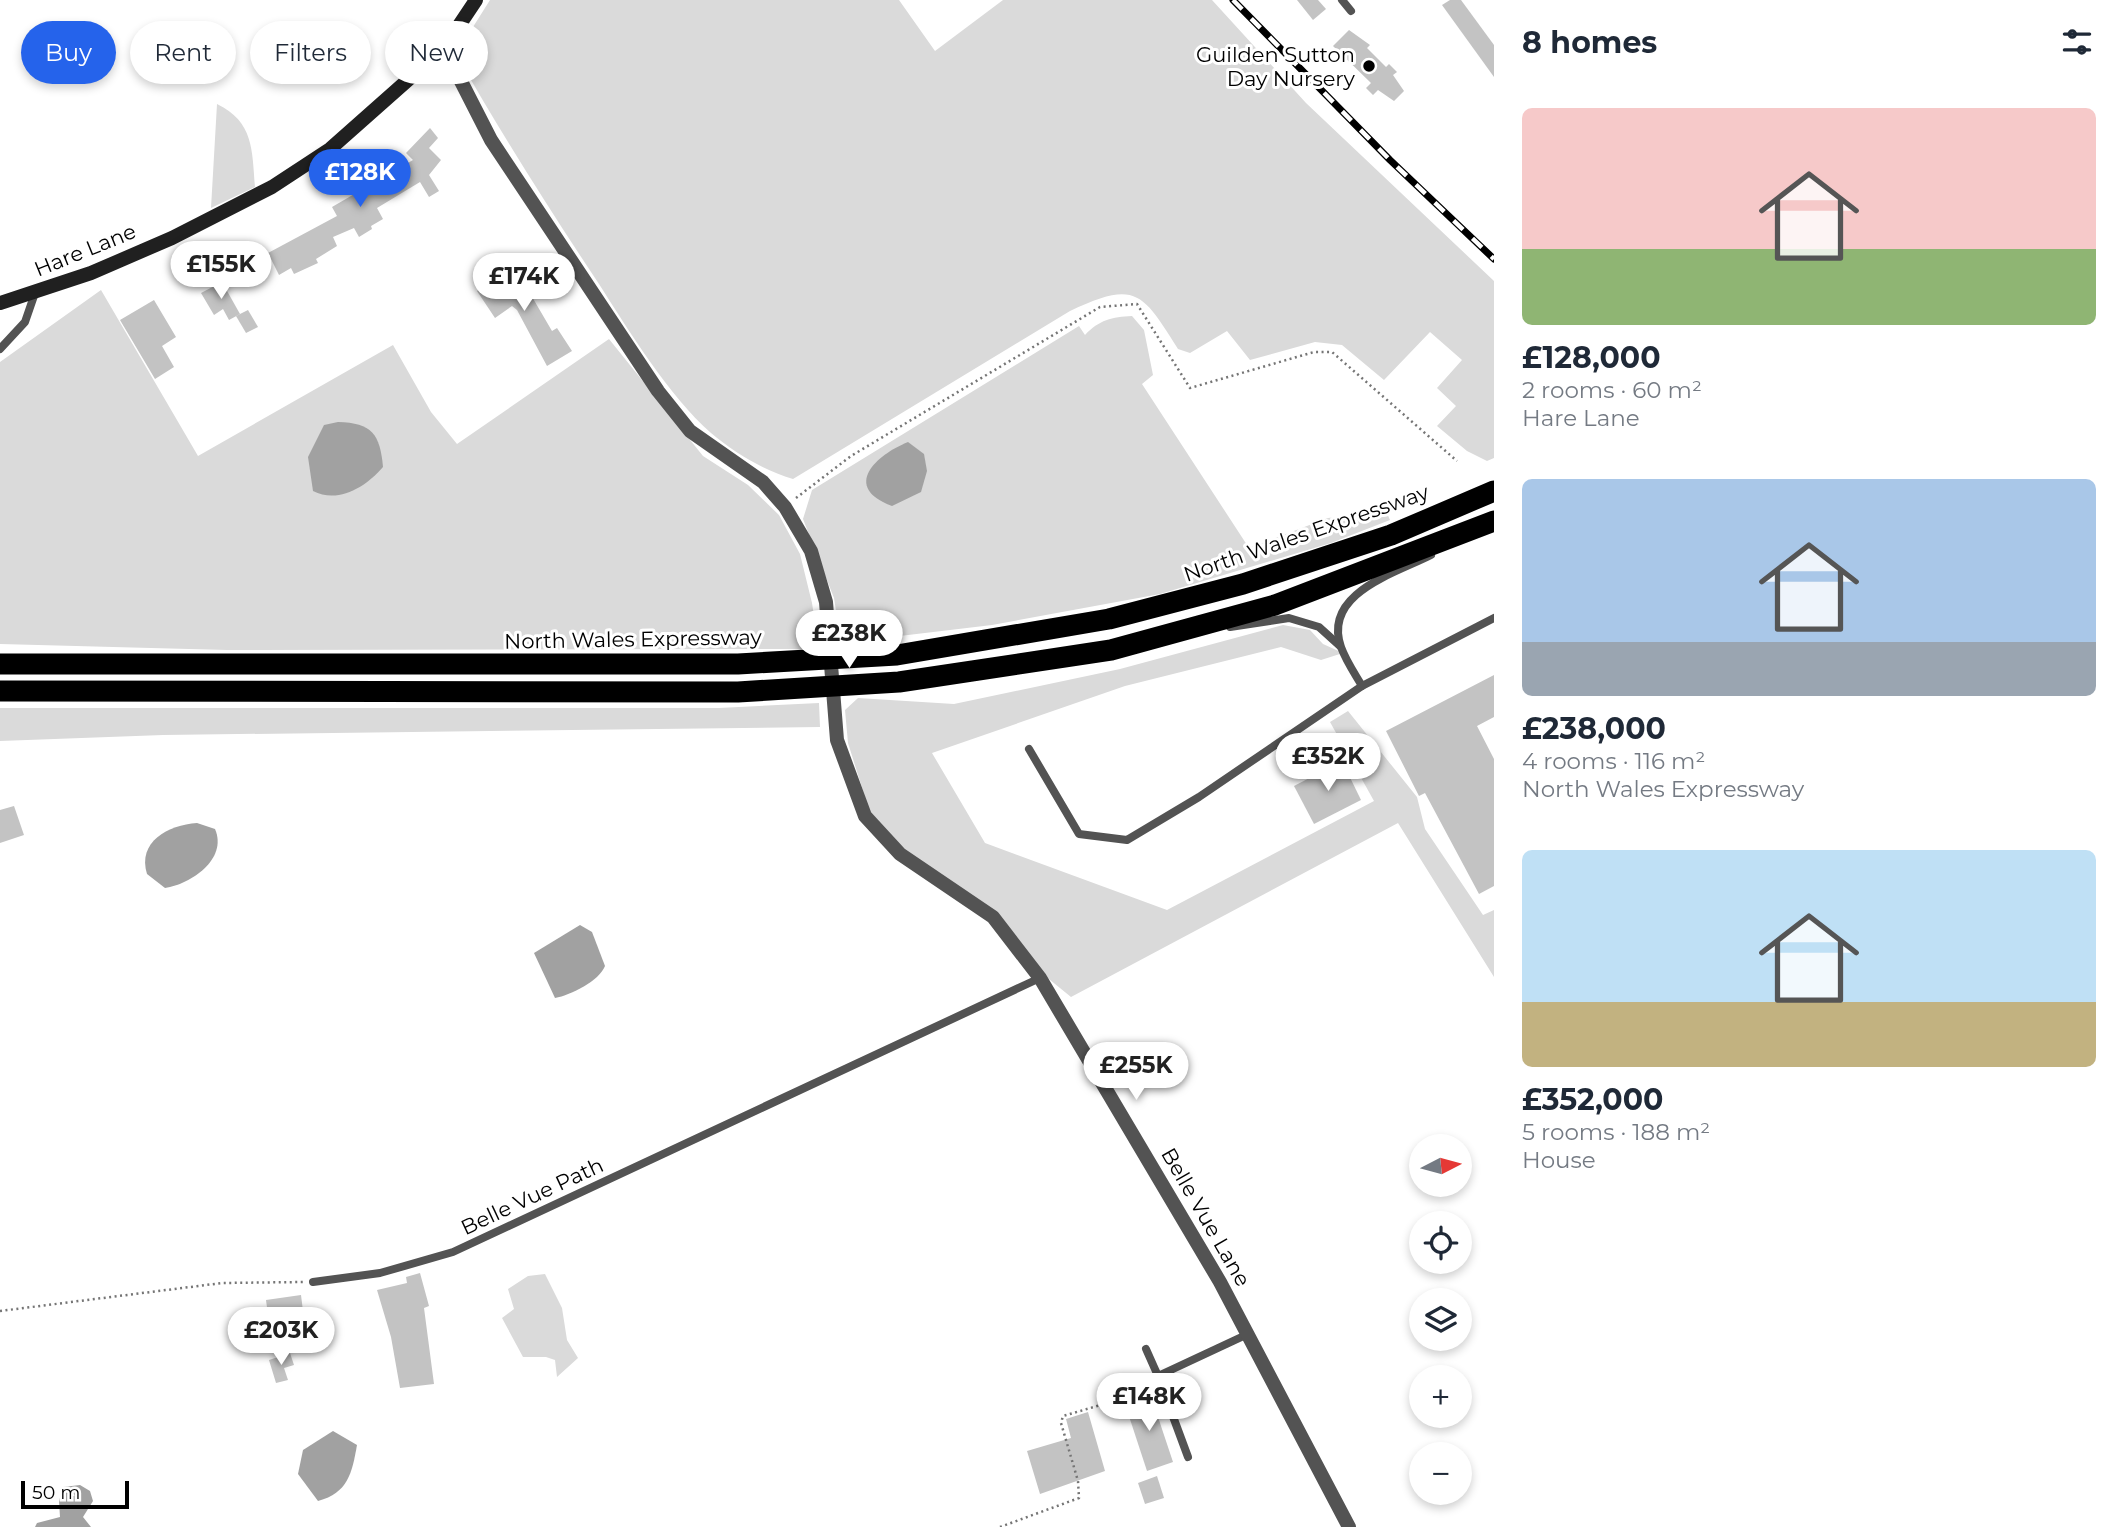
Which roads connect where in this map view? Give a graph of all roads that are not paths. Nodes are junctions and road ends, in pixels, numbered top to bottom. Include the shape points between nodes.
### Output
1 (476, 0) edge
2 (1342, 0) edge
3 (1351, 11) dead end
4 (462, 21) edge
5 (403, 84) edge
6 (462, 84) edge
7 (35, 293) junction
8 (0, 303) edge
9 (0, 349) edge
10 (1494, 491) edge
11 (1494, 523) edge
12 (1494, 618) edge
13 (1140, 642) junction
14 (1340, 646) junction
15 (0, 664) edge
16 (1362, 687) junction
17 (0, 691) edge
18 (1029, 749) dead end
19 (1040, 978) junction
20 (313, 1282) road end
21 (1248, 1334) junction
22 (1146, 1349) dead end
23 (1158, 1376) junction
24 (1188, 1457) dead end
25 (1349, 1527) edge

1 - 4 street, Hare Lane
2 - 3 lane
5 - 7 street, Hare Lane via 330,149 272,187 172,238
6 - 19 street, Belle Vue Lane via 491,141 658,391 691,431 763,482 785,507 811,551 826,602 837,740 865,816 900,854 993,917
7 - 8 street, Hare Lane
7 - 9 lane via 25,322
10 - 15 highway, North Wales Expressway via 1391,535 1243,584 1109,619 897,655 724,664
11 - 13 highway via 1275,605
11 - 14 lane via 1357,591 1342,615
12 - 16 lane
13 - 14 lane via 1289,618 1320,627
13 - 17 highway via 899,682 738,692
14 - 16 lane
16 - 18 lane via 1127,840 1079,834
19 - 20 lane, Belle Vue Path via 453,1252 380,1273
19 - 21 street, Belle Vue Lane
21 - 23 lane
21 - 25 street, Belle Vue Lane
22 - 23 lane
23 - 24 lane

